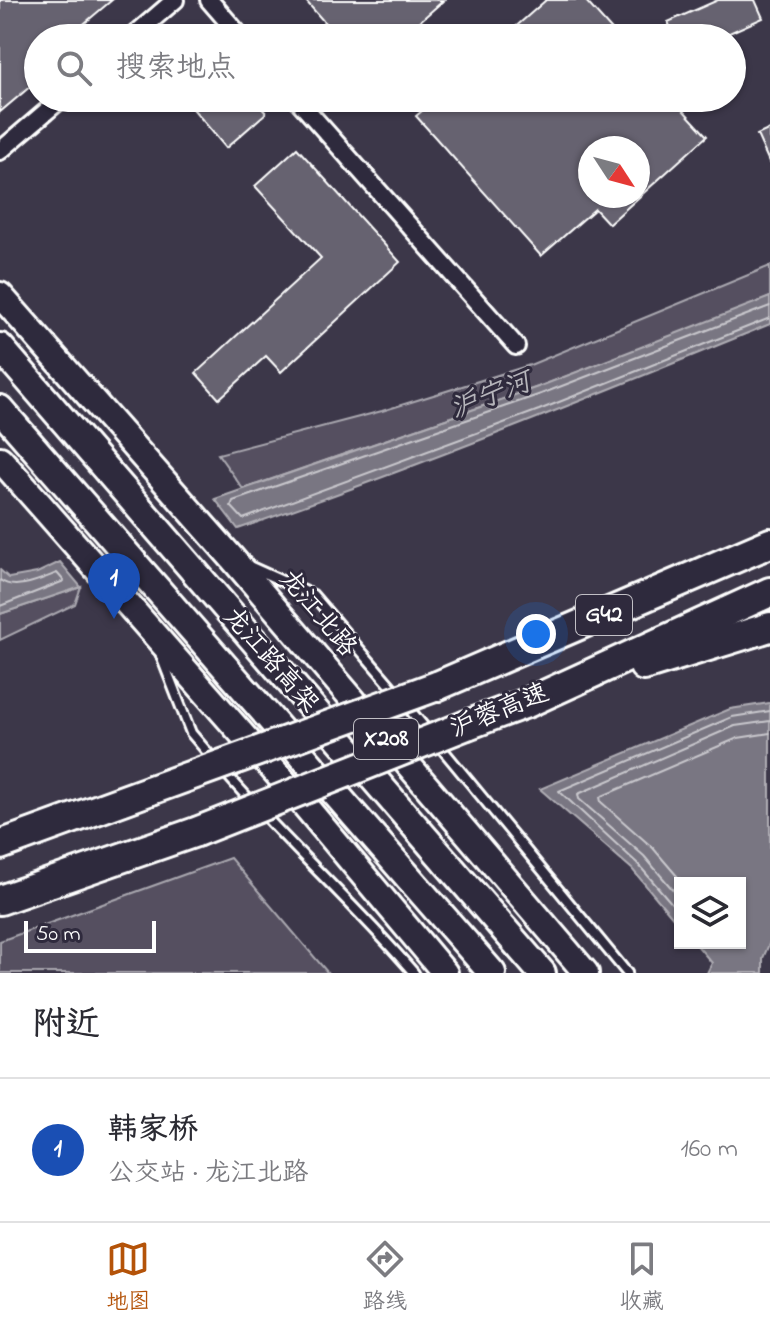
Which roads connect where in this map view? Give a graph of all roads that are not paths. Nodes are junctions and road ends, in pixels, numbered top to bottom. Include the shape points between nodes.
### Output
1 (175, 0) edge
2 (209, 0) edge
3 (147, 24) edge
4 (230, 24) edge
5 (46, 112) edge
6 (308, 112) edge
7 (0, 151) edge
8 (0, 295) edge
9 (516, 346) dead end
10 (0, 347) edge
11 (0, 409) edge
12 (0, 459) edge
13 (770, 543) edge
14 (232, 558) junction
15 (770, 592) edge
16 (770, 627) edge
17 (152, 633) junction
18 (529, 702) junction
19 (0, 845) edge
20 (0, 900) edge
21 (414, 973) edge
22 (445, 973) edge
23 (492, 973) edge
24 (542, 973) edge
25 (586, 973) edge
26 (627, 973) edge

1 - 3 street
2 - 4 street
5 - 7 street
6 - 9 street
8 - 14 main road, 龙江北路 / X208
10 - 24 highway, 龙江路高架
11 - 23 highway, 龙江路高架
12 - 17 main road
13 - 19 highway, 沪蓉高速 / G42, bridge via 437,686
14 - 25 main road, 龙江北路 / X208
14 - 26 lane via 313,595
15 - 18 highway, 沪蓉高速 / G42
16 - 18 highway
17 - 21 lane via 191,733 274,829 365,915
17 - 22 main road
18 - 20 highway, 沪蓉高速 / G42, bridge via 196,832

